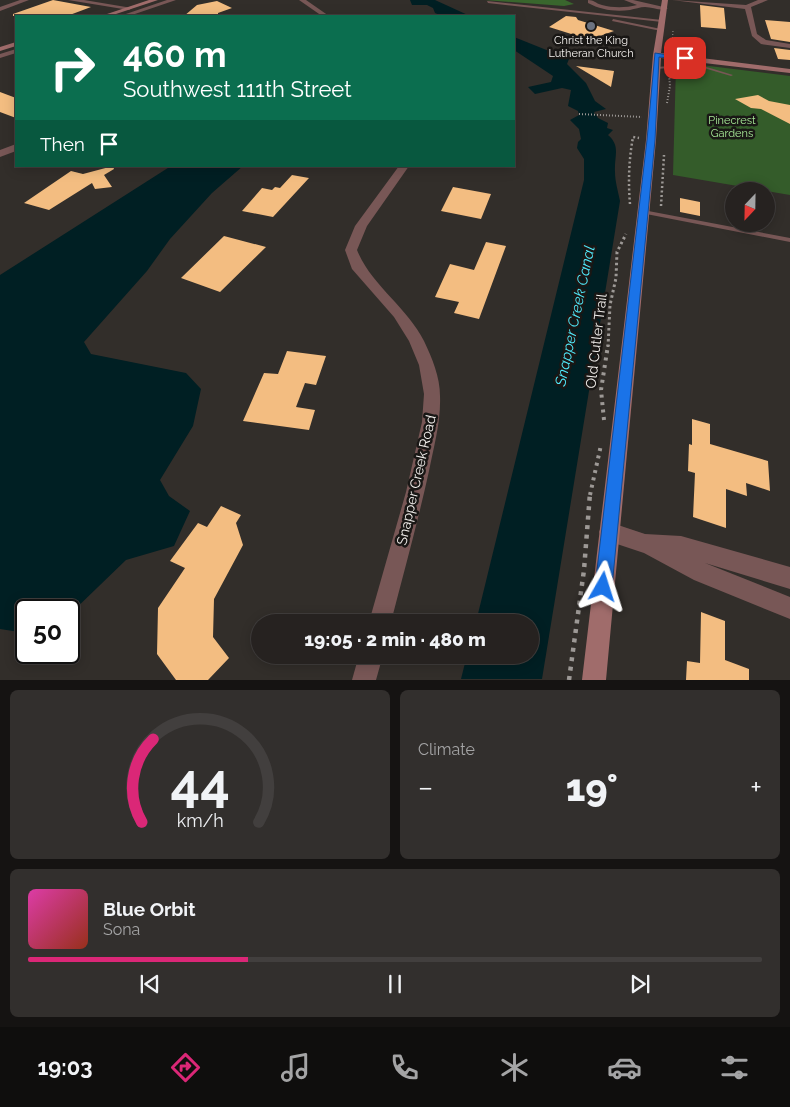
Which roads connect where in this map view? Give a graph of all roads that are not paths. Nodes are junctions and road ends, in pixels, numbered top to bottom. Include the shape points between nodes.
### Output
1 (26, 0) edge
2 (71, 0) edge
3 (155, 0) edge
4 (173, 0) edge
5 (302, 0) edge
6 (591, 0) edge
7 (627, 0) edge
8 (675, 0) edge
9 (765, 0) edge
10 (95, 1) edge
11 (488, 2) dead end
12 (665, 4) edge
13 (643, 5) junction
14 (137, 6) junction
15 (748, 7) junction
16 (129, 8) junction
17 (0, 9) edge
18 (580, 12) junction
19 (107, 15) edge
20 (126, 15) edge
21 (324, 15) edge
22 (662, 21) junction
23 (661, 30) junction
24 (15, 44) edge
25 (790, 46) edge
26 (0, 49) edge
27 (15, 51) edge
28 (0, 56) edge
29 (656, 61) junction
30 (790, 70) edge
31 (731, 75) dead end
32 (15, 147) edge
33 (0, 154) edge
34 (403, 167) edge
35 (636, 211) junction
36 (790, 240) edge
37 (609, 532) junction
38 (645, 544) junction
39 (790, 578) edge
40 (790, 608) edge
41 (382, 614) edge
42 (368, 664) edge
43 (364, 680) edge
44 (594, 680) edge

1 - 17 street
2 - 10 street
3 - 14 main road
4 - 20 street
5 - 21 street
6 - 13 street via 593,4 610,8
7 - 13 street
8 - 15 street
9 - 15 street
10 - 14 street
10 - 16 street
11 - 18 lane
12 - 13 street
12 - 22 main road
14 - 16 main road
15 - 25 street via 754,35 764,42
16 - 19 main road
18 - 22 lane
18 - 23 lane via 580,16
22 - 23 main road
23 - 29 main road
24 - 26 main road
27 - 28 street
29 - 30 main road
29 - 31 lane via 697,65
29 - 35 main road via 653,117
32 - 33 street
34 - 41 street, Snapper Creek Road via 361,226 351,250 357,266 400,314 416,340 427,365 432,394 431,422
35 - 36 lane
35 - 37 main road
37 - 38 street
37 - 44 main road
38 - 39 street via 681,546
38 - 40 street via 706,575
42 - 43 street

